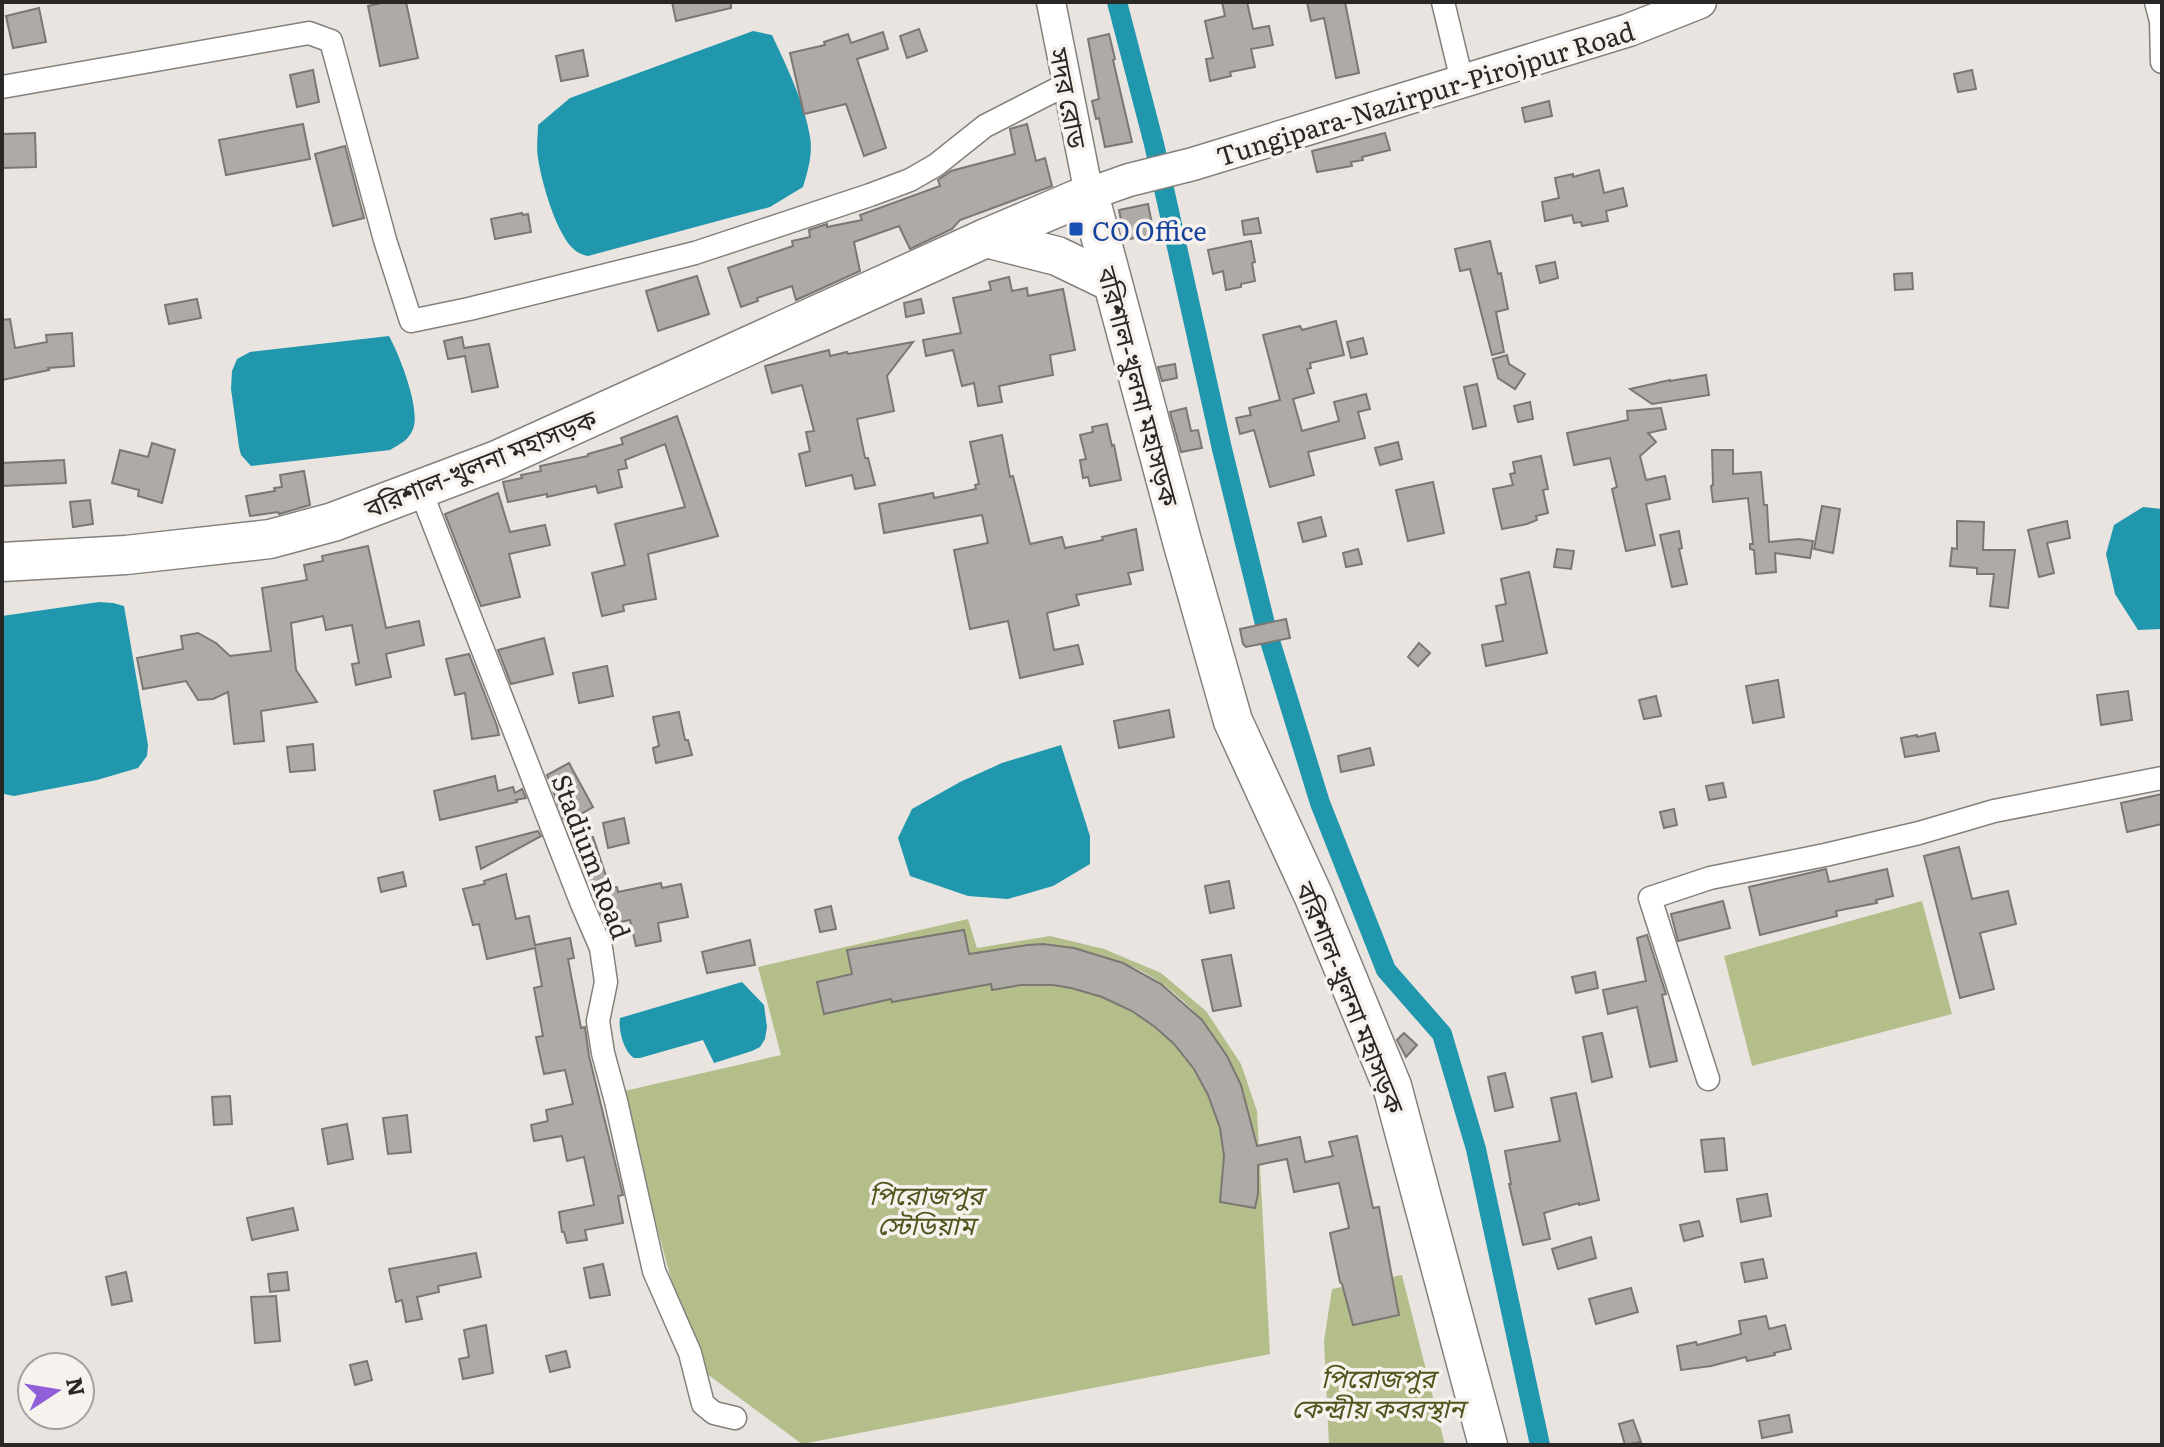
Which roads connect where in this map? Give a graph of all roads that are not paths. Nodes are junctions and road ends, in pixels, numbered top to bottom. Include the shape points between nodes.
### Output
1 (1051, 2) edge
2 (1443, 2) edge
3 (1700, 2) edge
4 (2156, 2) edge
5 (2162, 62) edge
6 (1462, 81) junction
7 (1067, 84) junction
8 (2, 87) edge
9 (1089, 194) junction
10 (986, 238) junction
11 (1111, 282) junction
12 (420, 489) junction
13 (2, 562) edge
14 (2162, 778) edge
15 (1708, 1079) dead end
16 (735, 1418) dead end
17 (1488, 1445) edge

1 - 7 street, সদর রোড
2 - 6 street
3 - 6 main road, Tungipara-Nazirpur-Pirojpur Road via 1629,30
4 - 5 street
6 - 9 main road, Tungipara-Nazirpur-Pirojpur Road
7 - 8 street via 985,126 910,180 870,195 695,253 411,321 331,41 309,33
7 - 9 street, সদর রোড
9 - 10 highway, বরিশাল-খুলনা মহাসড়ক
9 - 11 highway, বরিশাল-খুলনা মহাসড়ক
10 - 11 highway via 1057,256
10 - 12 highway, বরিশাল-খুলনা মহাসড়ক via 497,460
11 - 17 highway, বরিশাল-খুলনা মহাসড়ক via 1233,721 1392,1086
12 - 13 highway, বরিশাল-খুলনা মহাসড়ক via 270,539
12 - 16 street, Stadium Road via 601,948 606,982 598,1021 603,1053 654,1271 690,1353 703,1404
14 - 15 street via 1994,811 1919,833 1710,878 1650,898

